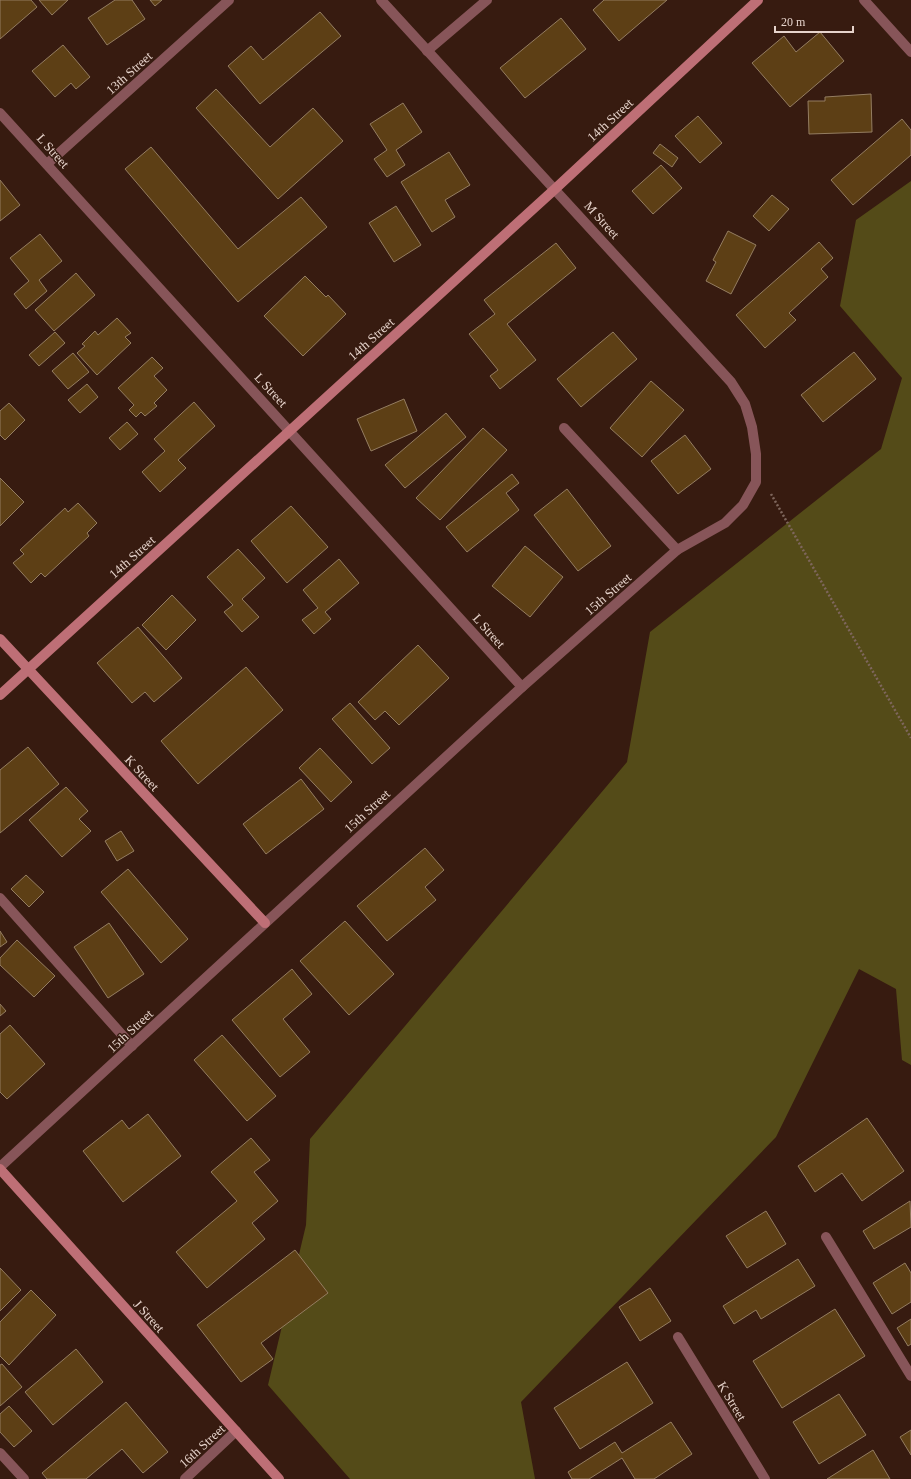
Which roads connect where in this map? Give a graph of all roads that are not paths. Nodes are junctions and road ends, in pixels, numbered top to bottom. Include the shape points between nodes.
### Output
1 (229, 0) edge
2 (381, 0) edge
3 (487, 0) edge
4 (758, 0) edge
5 (864, 0) edge
6 (427, 51) junction
7 (911, 52) edge
8 (0, 113) edge
9 (47, 164) junction
10 (555, 189) junction
11 (564, 428) dead end
12 (290, 430) junction
13 (756, 482) joint
14 (677, 550) junction
15 (0, 639) edge
16 (29, 669) junction
17 (522, 687) junction
18 (0, 695) edge
19 (0, 898) edge
20 (265, 923) junction
21 (132, 1046) junction
22 (0, 1168) edge
23 (826, 1237) dead end
24 (678, 1337) dead end
25 (911, 1376) edge
26 (236, 1432) junction
27 (0, 1453) edge
28 (24, 1479) edge
29 (185, 1479) edge
30 (279, 1479) edge
31 (765, 1479) edge

1 - 9 street, 13th Street
2 - 6 street, M Street
3 - 6 street
4 - 10 street, 14th Street
5 - 7 street
6 - 10 street, M Street
8 - 9 street, L Street
9 - 12 street, L Street
10 - 12 street, 14th Street
10 - 13 street, M Street via 731,382 745,404 752,427 756,454
11 - 14 street
12 - 16 street, 14th Street
12 - 17 street, L Street
13 - 14 street, 15th Street via 743,505 725,523
14 - 17 street, 15th Street
15 - 16 street, K Street
16 - 18 street, 14th Street
16 - 20 street, K Street
17 - 20 street, 15th Street
19 - 21 street
20 - 21 street, 15th Street
21 - 22 street, 15th Street
22 - 26 street, J Street
23 - 25 street
24 - 31 street, K Street
26 - 29 street, 16th Street
26 - 30 street, J Street
27 - 28 street

